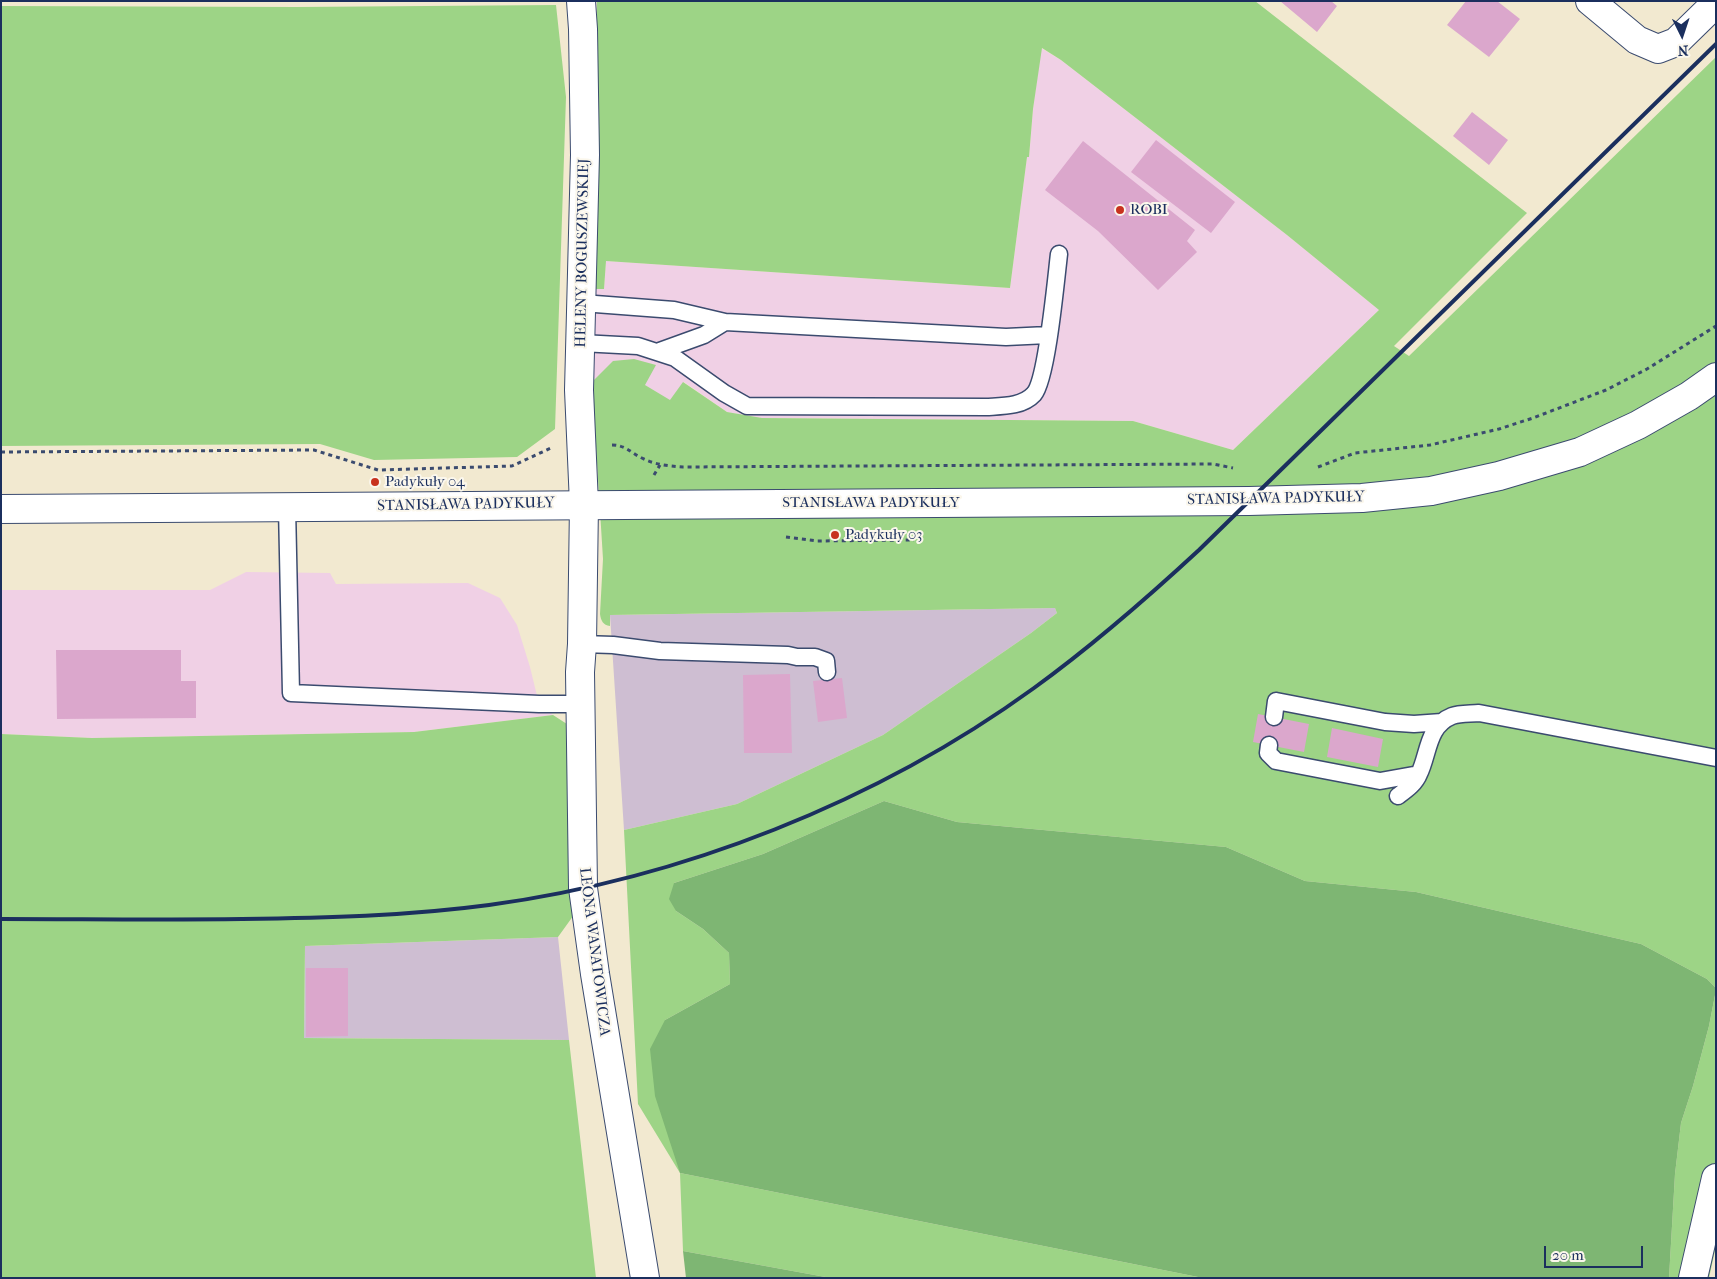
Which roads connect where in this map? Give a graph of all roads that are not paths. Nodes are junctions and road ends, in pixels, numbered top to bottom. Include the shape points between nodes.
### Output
1 (581, 1) edge
2 (1590, 1) edge
3 (1716, 2) edge
4 (1059, 254) dead end
5 (582, 303) junction
6 (726, 322) junction
7 (1048, 335) junction
8 (581, 343) junction
9 (657, 352) junction
10 (1716, 377) edge
11 (584, 504) junction
12 (287, 507) junction
13 (1, 509) edge
14 (582, 644) junction
15 (828, 672) dead end
16 (581, 704) junction
17 (1274, 717) dead end
18 (1442, 722) junction
19 (1269, 745) dead end
20 (1716, 758) edge
21 (1420, 774) junction
22 (1398, 796) dead end
23 (1716, 1178) edge
24 (645, 1278) edge
25 (1693, 1278) edge

1 - 5 street, HELENY BOGUSZEWSKIEJ via 585,155
2 - 3 street via 1637,40 1658,49 1676,42
4 - 7 lane
5 - 6 lane via 674,310
5 - 8 street, HELENY BOGUSZEWSKIEJ
6 - 7 lane via 1006,337
6 - 9 lane via 704,335
7 - 9 lane via 1043,372 1034,394 1016,404 986,407 747,406 724,394 675,358
8 - 9 lane via 638,346
8 - 11 street, HELENY BOGUSZEWSKIEJ via 579,390
10 - 11 street, STANISŁAWA PADYKUŁY via 1647,420 1580,452 1500,476 1431,491 1307,500
11 - 12 street, STANISŁAWA PADYKUŁY
11 - 14 street, LEONA WANATOWICZA
12 - 13 street, STANISŁAWA PADYKUŁY
12 - 16 lane via 291,693
14 - 15 lane via 660,652 815,657 826,662
14 - 16 street, LEONA WANATOWICZA
16 - 24 street, LEONA WANATOWICZA via 583,888 594,974
17 - 18 lane via 1276,701 1385,722
18 - 20 lane via 1453,715 1479,713
18 - 21 lane via 1431,737
19 - 21 lane via 1268,753 1276,762 1380,781
21 - 22 lane
23 - 25 street

